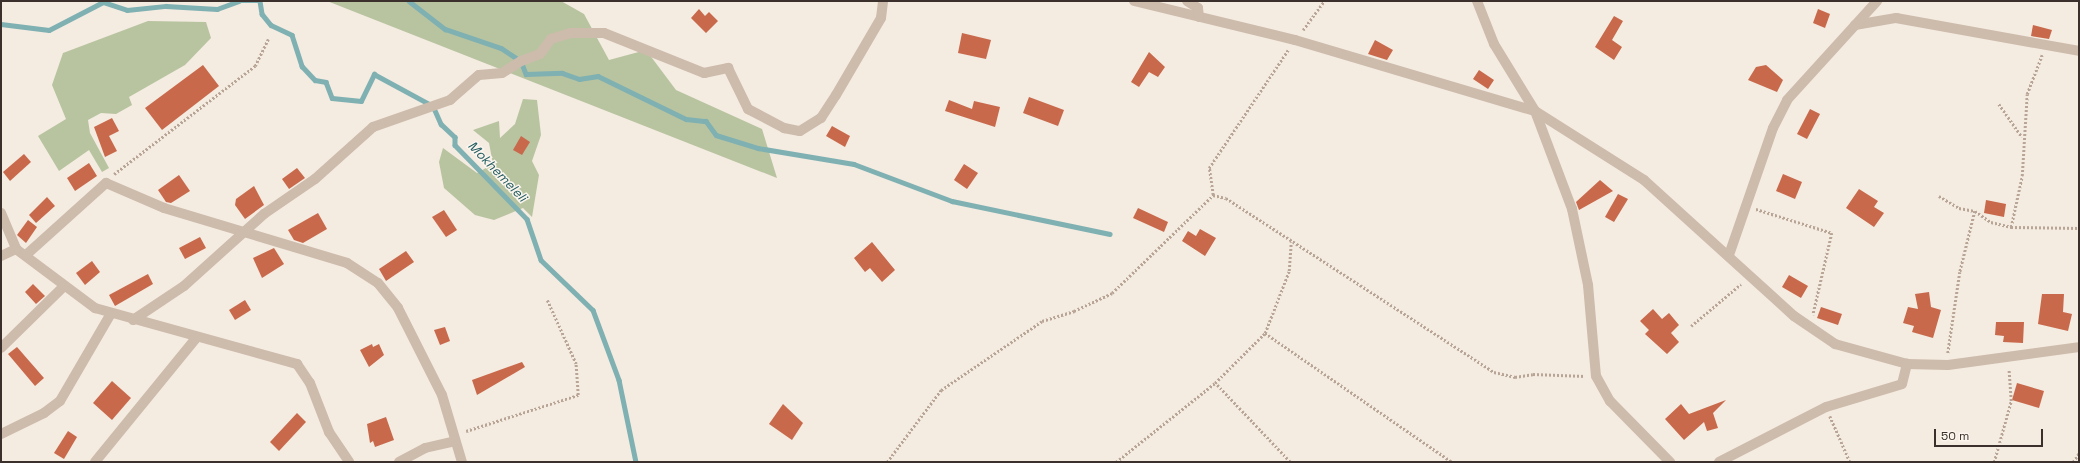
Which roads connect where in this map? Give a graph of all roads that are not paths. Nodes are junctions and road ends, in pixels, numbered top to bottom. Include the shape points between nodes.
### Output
1 (883, 1) edge
2 (1134, 1) edge
3 (1187, 1) edge
4 (1477, 1) edge
5 (1877, 1) edge
6 (1199, 17) junction
7 (1855, 25) junction
8 (2079, 51) edge
9 (1535, 111) junction
10 (1, 213) edge
11 (246, 232) junction
12 (16, 249) junction
13 (26, 255) junction
14 (1728, 255) junction
15 (1, 256) edge
16 (64, 286) junction
17 (110, 314) junction
18 (133, 320) junction
19 (197, 337) junction
20 (2079, 347) edge
21 (1, 348) edge
22 (1907, 364) junction
23 (1, 434) edge
24 (455, 441) junction
25 (95, 462) edge
26 (349, 462) edge
27 (398, 462) edge
28 (462, 462) edge
29 (1670, 462) edge
30 (1720, 462) edge

1 - 11 street via 880,18 836,95 821,118 800,131 784,128 748,109 728,68 704,73 604,33 571,33 551,39 540,54 521,61 502,73 479,75 450,100 373,127 315,179 277,205
2 - 6 street
3 - 6 street via 1198,8
4 - 9 street via 1494,44
5 - 7 street
6 - 9 street via 1295,40
7 - 8 street via 1896,18 2045,48
7 - 14 street via 1787,100
9 - 14 street via 1644,180
9 - 29 street via 1572,209 1588,285 1596,376 1610,401
10 - 12 street
11 - 13 street via 164,208 106,184
11 - 18 street via 184,286
11 - 24 street via 347,263 378,283 398,308 442,395
12 - 13 street
12 - 15 street
13 - 16 street
14 - 22 street via 1810,327 1835,344
16 - 17 street
16 - 21 street
17 - 18 street
17 - 23 street via 60,401 44,414
18 - 19 street
19 - 25 street
19 - 26 street via 297,364 310,383 329,432
20 - 22 street via 1948,365
22 - 30 street via 1902,384 1826,407
24 - 27 street via 425,448
24 - 28 street

